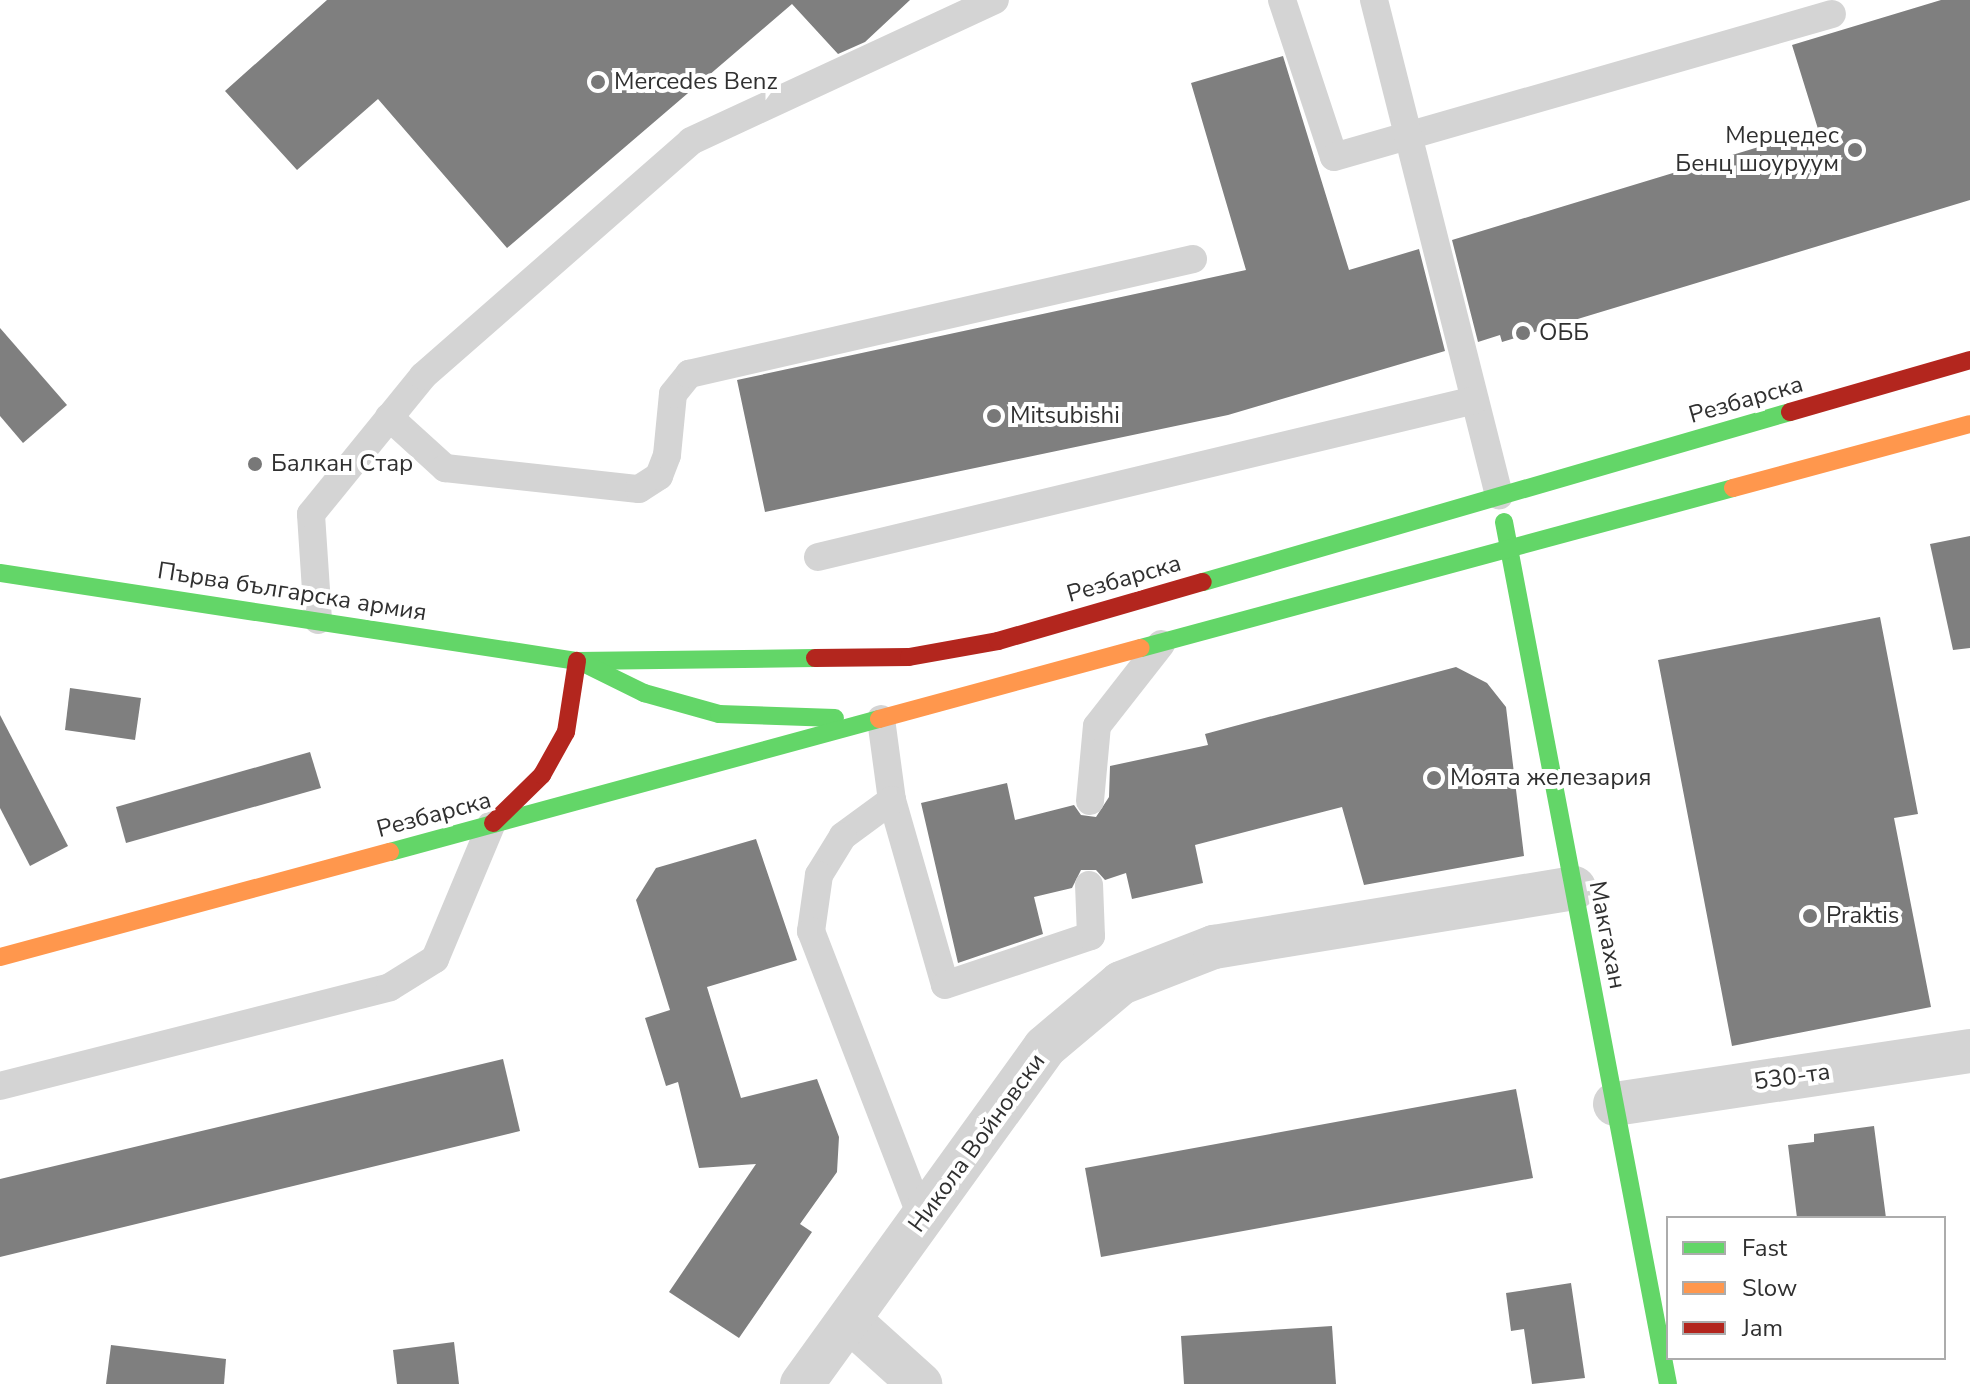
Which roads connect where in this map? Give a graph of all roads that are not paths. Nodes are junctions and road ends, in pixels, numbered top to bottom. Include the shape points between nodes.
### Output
1 (995, 0) edge
2 (1282, 0) edge
3 (1374, 0) edge
4 (1832, 14) dead end
5 (1408, 137) junction
6 (1193, 259) dead end
7 (1970, 360) edge
8 (1475, 400) junction
9 (389, 417) junction
10 (1970, 424) edge
11 (1499, 495) junction
12 (1509, 549) junction
13 (818, 557) dead end
14 (0, 573) edge
15 (318, 620) junction
16 (1161, 644) junction
17 (577, 661) junction
18 (881, 719) junction
19 (892, 800) junction
20 (1090, 801) dead end
21 (491, 825) junction
22 (1089, 885) dead end
23 (1574, 888) junction
24 (0, 957) edge
25 (1970, 1051) edge
26 (0, 1086) edge
27 (1615, 1104) junction
28 (922, 1219) junction
29 (849, 1320) junction
30 (802, 1384) edge
31 (920, 1384) edge
32 (1668, 1384) edge

1 - 9 lane via 691,141 423,376
2 - 5 lane via 1334,157
3 - 5 lane
4 - 5 lane
5 - 8 lane
6 - 9 lane via 689,374 673,394 667,455 659,476 639,489 445,468
7 - 11 street, Резбарска
8 - 11 lane
8 - 13 lane
9 - 15 lane via 311,514
10 - 12 street, Резбарска
11 - 12 street, Макгахан
11 - 17 street, Резбарска via 998,641 924,655
12 - 16 street, Резбарска
12 - 23 street, Макгахан
14 - 15 street, Първа българска армия
15 - 17 street, Първа българска армия
16 - 18 street, Резбарска
16 - 20 lane via 1097,726
17 - 18 street, Резбарска via 644,693 719,714
17 - 21 street via 566,732 542,775
18 - 19 lane
18 - 21 street, Резбарска
19 - 22 lane via 945,985 1091,936
19 - 28 lane via 843,836 819,875 811,931
21 - 24 street, Резбарска
21 - 26 lane via 435,959 390,987
23 - 27 street, Макгахан
23 - 28 street, Никола Войновски via 1214,947 1121,983 1045,1047
25 - 27 street, 530-та
27 - 32 street, Макгахан
28 - 29 street, Никола Войновски
29 - 30 street, Никола Войновски
29 - 31 street

